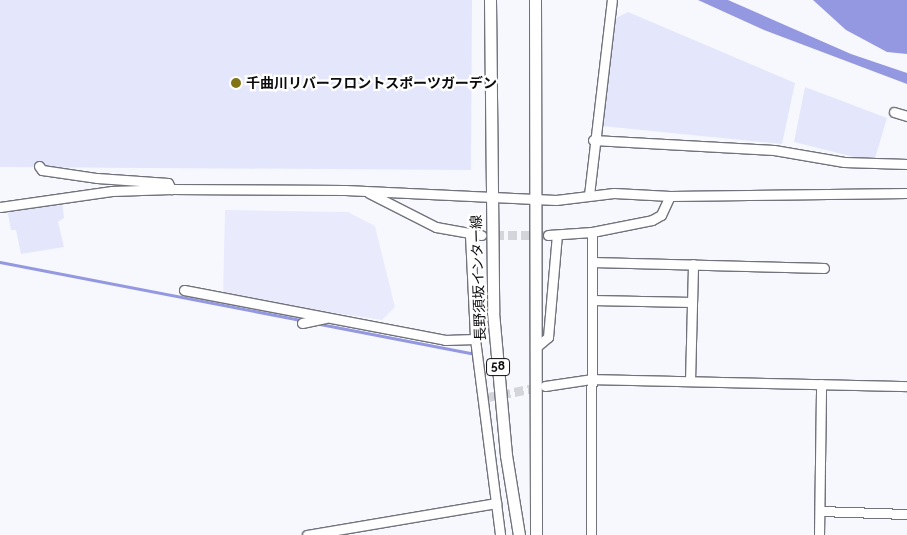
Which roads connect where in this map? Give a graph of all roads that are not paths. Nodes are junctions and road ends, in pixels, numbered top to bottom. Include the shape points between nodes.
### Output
1 (490, 0) edge
2 (535, 0) edge
3 (612, 0) edge
4 (894, 112) dead end
5 (907, 116) edge
6 (593, 140) junction
7 (907, 164) edge
8 (39, 166) dead end
9 (171, 189) junction
10 (366, 192) junction
11 (907, 193) edge
12 (490, 194) junction
13 (535, 195) junction
14 (589, 195) junction
15 (670, 196) junction
16 (0, 207) edge
17 (592, 232) junction
18 (470, 235) junction
19 (481, 235) tunnel mouth
20 (592, 262) junction
21 (693, 264) junction
22 (824, 268) dead end
23 (184, 290) dead end
24 (592, 300) junction
25 (692, 302) junction
26 (328, 318) junction
27 (302, 324) dead end
28 (475, 339) junction
29 (535, 348) junction
30 (592, 378) junction
31 (690, 381) junction
32 (820, 384) junction
33 (545, 386) tunnel mouth
34 (907, 386) edge
35 (496, 502) junction
36 (820, 511) junction
37 (907, 514) edge
38 (307, 535) edge
39 (500, 535) edge
40 (519, 535) edge
41 (536, 535) edge
42 (591, 535) edge
43 (819, 535) edge

1 - 12 main road, 長野須坂インター線 / 58
2 - 13 main road
3 - 6 street
4 - 5 street
6 - 7 street via 774,150 844,162
6 - 14 street
8 - 9 street via 42,170 97,178 168,182
9 - 10 street
9 - 16 street via 112,191
10 - 12 street
10 - 18 street via 436,227
11 - 15 street
12 - 13 street
12 - 40 main road, 長野須坂インター線 / 58 via 492,312 506,455
13 - 14 street
13 - 29 main road
14 - 15 street
15 - 17 street via 661,215 652,220
17 - 20 street
17 - 29 street via 552,235 548,337
18 - 19 street
18 - 28 street
20 - 21 street
20 - 24 street
21 - 22 street
21 - 25 street
23 - 26 street
24 - 25 street
24 - 30 street
25 - 31 street
26 - 27 street
26 - 28 street via 445,340
28 - 35 street
29 - 41 main road
30 - 31 street
30 - 33 street
30 - 42 street
31 - 32 street
32 - 34 street
32 - 36 street
35 - 38 street
35 - 39 street
36 - 37 street
36 - 43 street

